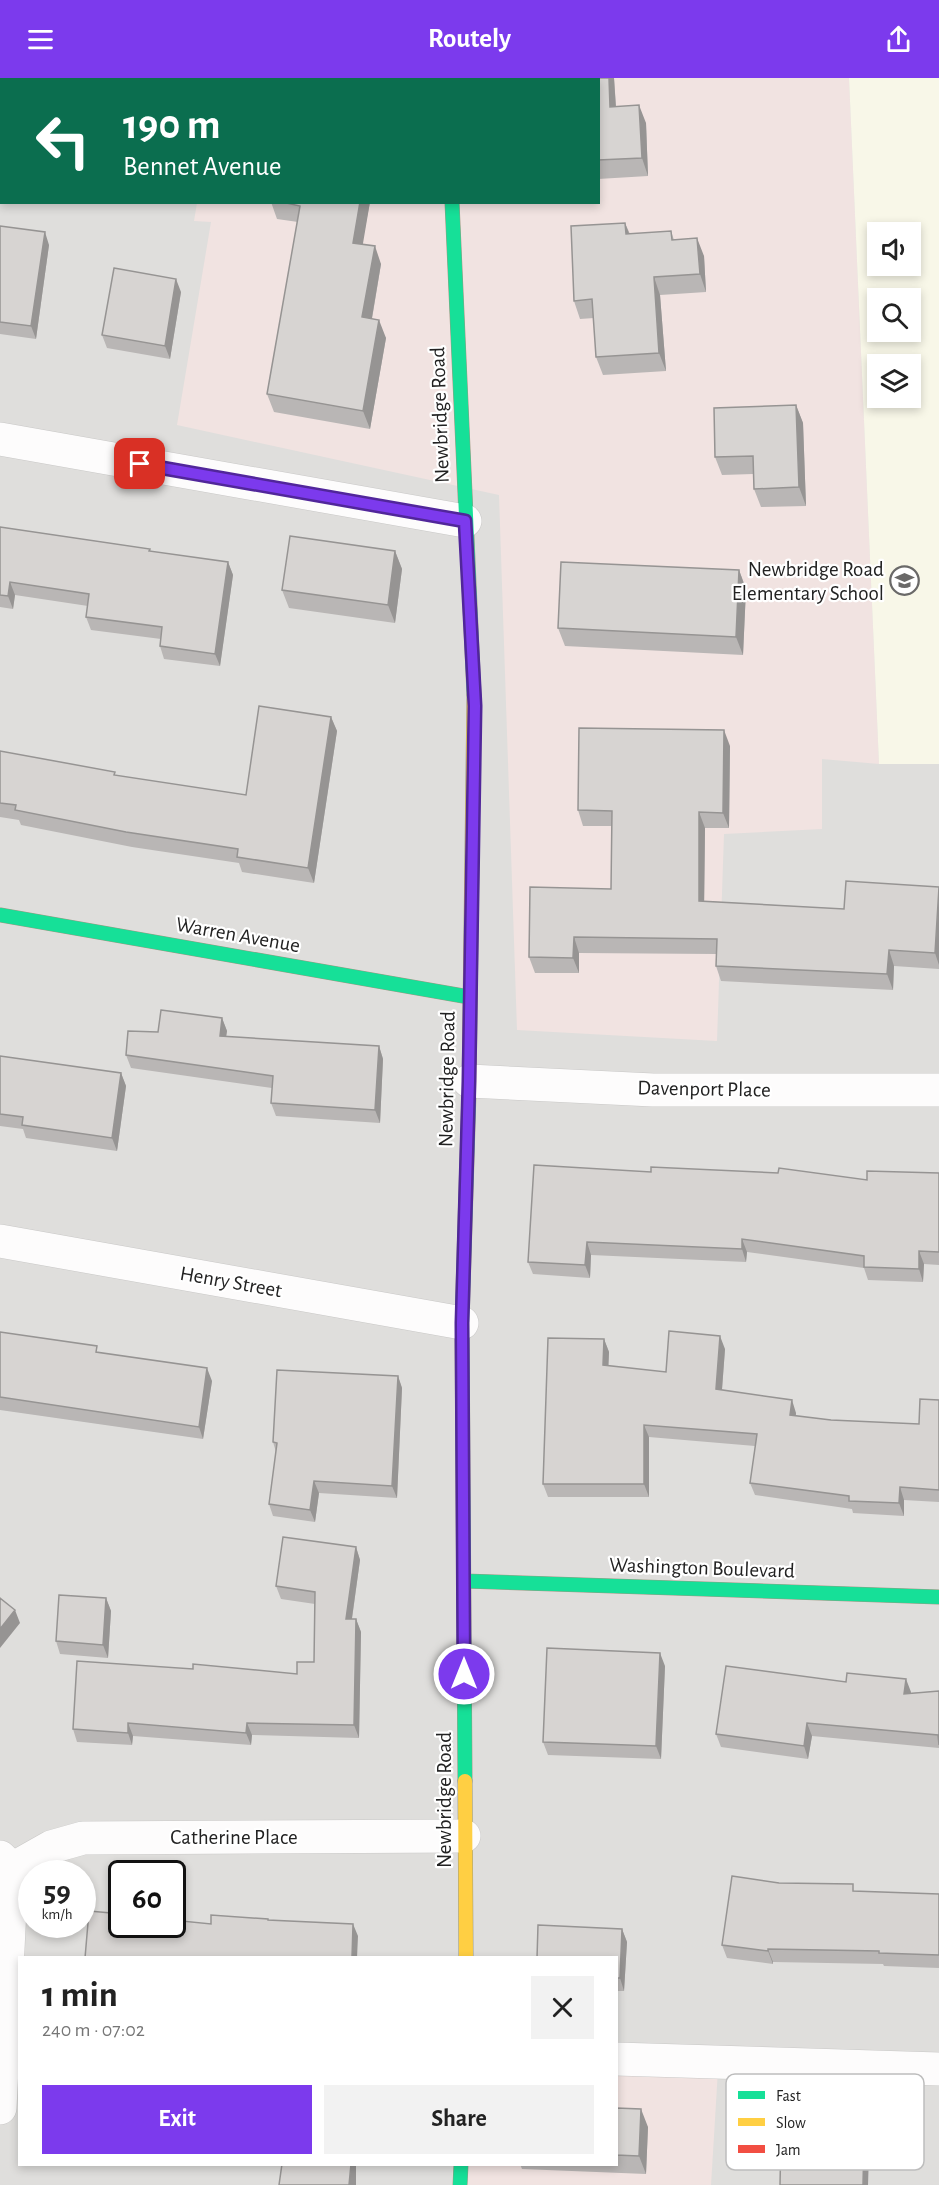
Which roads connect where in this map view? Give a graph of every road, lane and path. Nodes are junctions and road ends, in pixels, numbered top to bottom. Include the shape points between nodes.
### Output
1 (452, 204) edge
2 (0, 440) edge
3 (465, 521) junction
4 (0, 915) edge
5 (469, 997) junction
6 (469, 1081) junction
7 (939, 1090) edge
8 (0, 1241) edge
9 (462, 1323) junction
10 (465, 1581) junction
11 (939, 1597) edge
12 (464, 1836) junction
13 (6, 1863) edge
14 (466, 1956) edge
15 (618, 2059) edge
16 (939, 2069) edge
17 (0, 2108) edge
18 (461, 2166) edge
19 (460, 2185) edge

1 - 3 main road, Newbridge Road
2 - 3 street
3 - 5 main road, Newbridge Road via 475,706
4 - 5 main road, Warren Avenue
5 - 6 main road, Newbridge Road
6 - 7 street, Davenport Place via 653,1090
6 - 9 main road, Newbridge Road
8 - 9 street, Henry Street
9 - 10 main road, Newbridge Road
10 - 11 main road, Washington Boulevard
10 - 12 main road, Newbridge Road
12 - 13 street, Catherine Place via 83,1838
12 - 14 main road, Newbridge Road
13 - 17 street
15 - 16 street
18 - 19 main road

